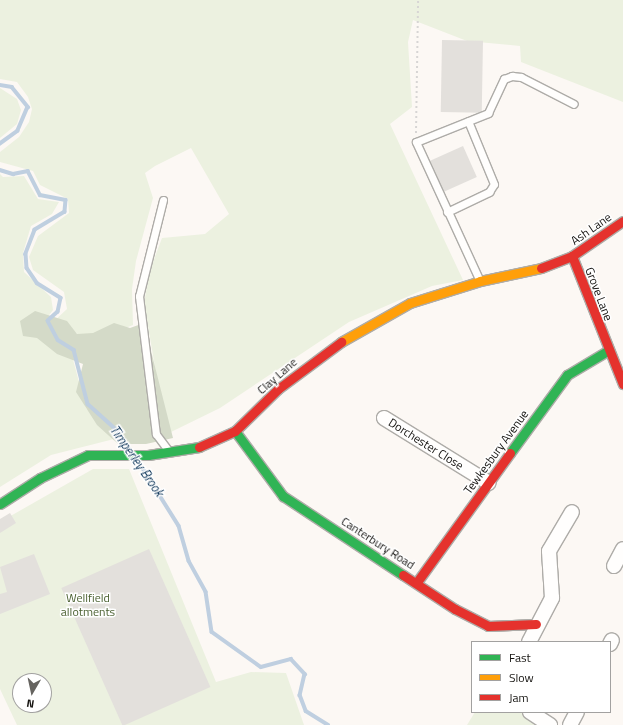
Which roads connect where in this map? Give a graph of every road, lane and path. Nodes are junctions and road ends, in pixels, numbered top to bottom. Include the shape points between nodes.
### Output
1 (418, 0) edge
2 (574, 104) dead end
3 (468, 121) junction
4 (416, 142) junction
5 (162, 200) dead end
6 (447, 212) junction
7 (623, 221) edge
8 (572, 256) junction
9 (480, 281) junction
10 (609, 350) junction
11 (623, 384) edge
12 (384, 418) dead end
13 (235, 431) junction
14 (170, 452) junction
15 (489, 483) junction
16 (0, 504) edge
17 (572, 512) dead end
18 (623, 548) edge
19 (614, 566) dead end
20 (416, 582) junction
21 (536, 624) junction
22 (529, 641) edge
23 (532, 713) edge
24 (576, 713) edge
25 (550, 725) edge
26 (570, 725) edge

1 - 4 path
2 - 3 lane via 512,76 504,80 488,113
3 - 4 lane
3 - 6 lane via 494,184 490,192
4 - 6 lane
5 - 14 lane via 139,296 156,434
6 - 9 lane
7 - 8 street, Ash Lane
8 - 9 street, Clay Lane via 534,271
8 - 10 street, Grove Lane
9 - 13 street, Clay Lane via 410,303 328,350 278,389
10 - 11 street, Grove Lane
10 - 15 street, Tewkesbury Avenue via 567,375
12 - 15 street, Dorchester Close
13 - 14 street, Clay Lane via 193,450
13 - 20 street, Canterbury Road via 283,496
14 - 16 street, Clay Lane via 148,455 88,455 40,478
15 - 20 street, Tewkesbury Avenue
17 - 21 street via 548,551 552,598
18 - 19 street
20 - 21 street, Canterbury Road via 455,609 488,626
21 - 22 street
23 - 25 street
24 - 26 street

